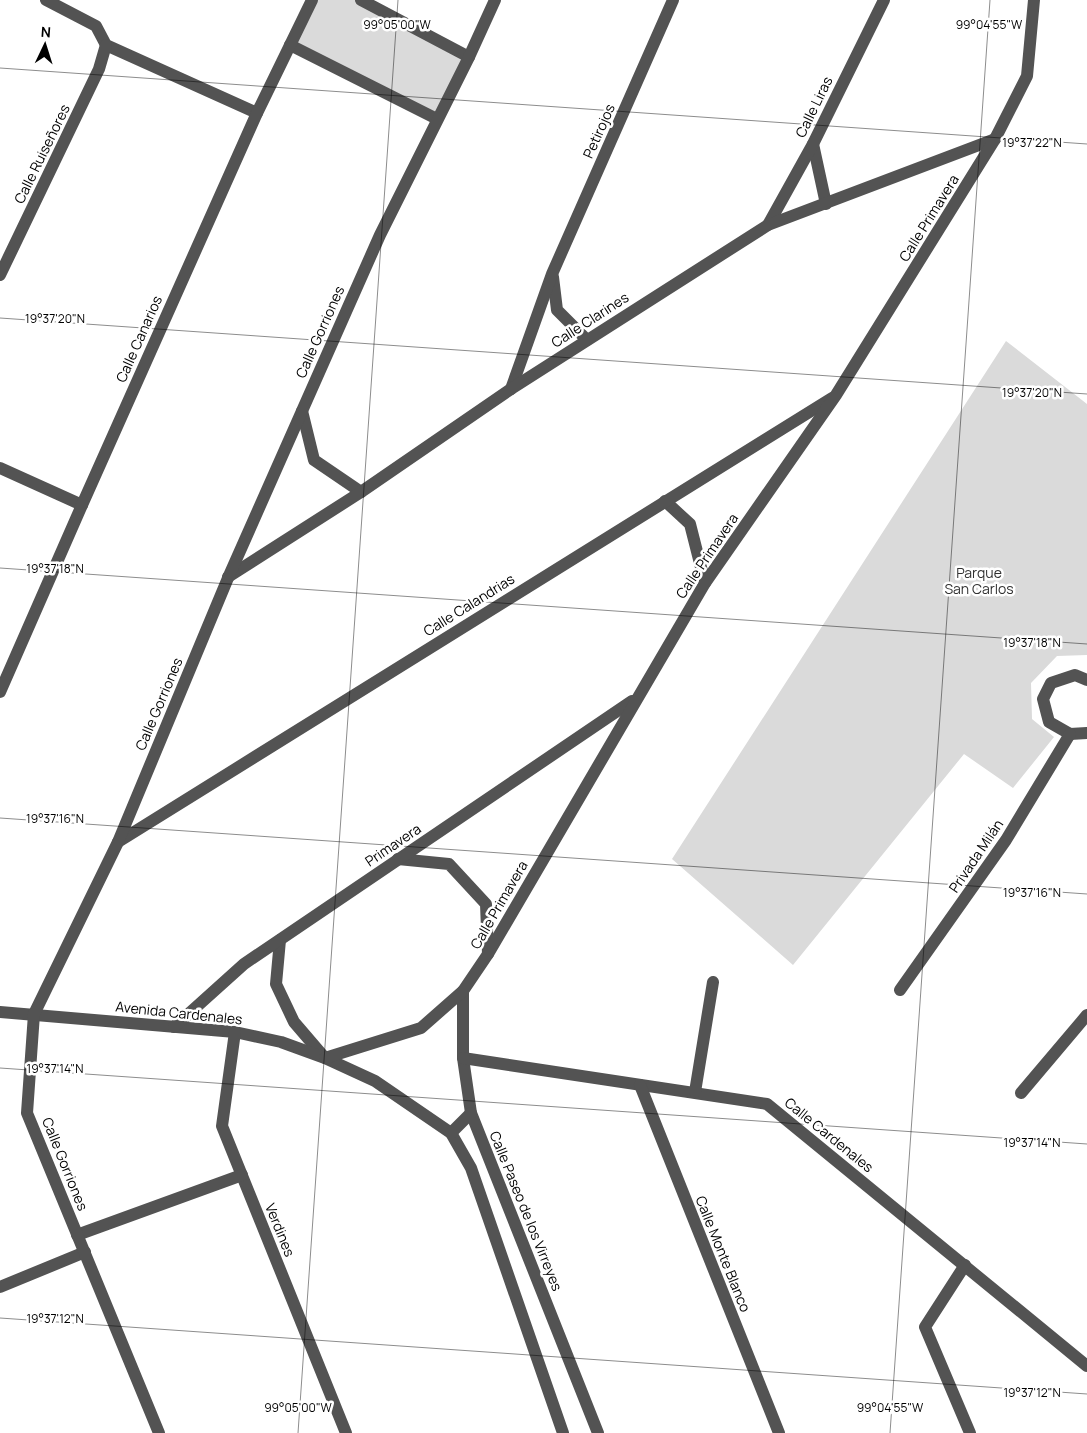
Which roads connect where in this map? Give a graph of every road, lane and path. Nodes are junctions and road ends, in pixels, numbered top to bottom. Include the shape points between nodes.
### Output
1 (46, 0) edge
2 (312, 0) edge
3 (361, 0) edge
4 (495, 0) edge
5 (673, 0) edge
6 (884, 0) edge
7 (1034, 0) edge
8 (106, 45) junction
9 (290, 45) junction
10 (469, 56) junction
11 (257, 113) junction
12 (437, 119) junction
13 (995, 139) junction
14 (813, 144) junction
15 (826, 204) junction
16 (768, 225) junction
17 (552, 274) junction
18 (0, 275) edge
19 (587, 340) junction
20 (511, 389) junction
21 (836, 395) junction
22 (302, 411) junction
23 (0, 468) edge
24 (361, 492) junction
25 (665, 501) junction
26 (82, 504) junction
27 (228, 578) junction
28 (704, 583) junction
29 (1087, 680) edge
30 (0, 692) edge
31 (636, 698) junction
32 (1087, 733) edge
33 (1070, 734) junction
34 (118, 842) junction
35 (398, 859) junction
36 (280, 940) junction
37 (488, 954) junction
38 (713, 982) dead end
39 (900, 990) dead end
40 (463, 991) junction
41 (0, 1012) edge
42 (34, 1014) junction
43 (1087, 1015) edge
44 (174, 1026) junction
45 (235, 1032) junction
46 (325, 1058) junction
47 (463, 1058) junction
48 (640, 1085) junction
49 (695, 1092) junction
50 (1021, 1093) dead end
51 (471, 1113) junction
52 (451, 1133) junction
53 (242, 1175) junction
54 (78, 1235) junction
55 (85, 1252) junction
56 (965, 1265) junction
57 (0, 1287) edge
58 (1087, 1366) edge
59 (159, 1433) edge
60 (346, 1433) edge
61 (563, 1433) edge
62 (598, 1433) edge
63 (779, 1433) edge
64 (970, 1433) edge

1 - 8 street via 96,26
2 - 9 street, Calle Canarios
3 - 10 street
4 - 10 street, Calle Gorriones
5 - 17 street, Petirojos
6 - 14 street, Calle Liras
7 - 13 street, Calle Primavera via 1027,76
8 - 11 street
8 - 18 street, Calle Ruiseñores via 99,69
9 - 11 street, Calle Canarios
9 - 12 street
10 - 12 street, Calle Gorriones
11 - 26 street, Calle Canarios
12 - 22 street, Calle Gorriones via 380,235
13 - 15 street, Calle Clarines
13 - 21 street, Calle Primavera
14 - 15 street
14 - 16 street, Calle Liras
15 - 16 street, Calle Clarines
16 - 19 street, Calle Clarines
17 - 19 street via 556,310
17 - 20 street, Petirojos
19 - 20 street, Calle Clarines
20 - 24 street, Calle Clarines
21 - 25 street, Calle Calandrias
21 - 28 street, Calle Primavera
22 - 24 street via 314,460
22 - 27 street, Calle Gorriones
23 - 26 street
24 - 27 street, Calle Clarines
25 - 28 street via 690,524
25 - 34 street, Calle Calandrias
26 - 30 street, Calle Canarios
27 - 34 street, Calle Gorriones
28 - 31 street, Calle Primavera
29 - 33 street via 1075,675 1051,683 1043,700 1049,722
31 - 35 street, Primavera
31 - 37 street, Calle Primavera
32 - 33 street
33 - 39 street, Privada Milán via 1006,840
34 - 42 street, Calle Gorriones
35 - 36 street, Primavera
35 - 37 street via 449,864 486,904
36 - 44 street, Primavera via 244,964
36 - 46 street via 276,984 294,1022
37 - 40 street, Calle Primavera
38 - 49 street
40 - 46 street, Calle Primavera via 422,1028
40 - 47 street, Calle Paseo de los Virreyes
41 - 42 street, Avenida Cardenales
42 - 44 street, Avenida Cardenales
42 - 54 street, Calle Gorriones via 27,1112
43 - 50 street
44 - 45 street, Avenida Cardenales
45 - 46 street, Avenida Cardenales via 281,1042
45 - 53 street, Verdines via 222,1126
46 - 52 street, Avenida Cardenales via 375,1081
47 - 48 street, Calle Cardenales
47 - 51 street, Calle Paseo de los Virreyes
48 - 49 street, Calle Cardenales
48 - 63 street, Calle Monte Blanco
49 - 56 street, Calle Cardenales via 767,1104
51 - 52 street
51 - 62 street, Calle Paseo de los Virreyes
52 - 61 street via 470,1168
53 - 54 street
53 - 60 street, Verdines
54 - 55 street, Calle Gorriones
55 - 57 street
55 - 59 street, Calle Gorriones
56 - 58 street, Calle Cardenales
56 - 64 street via 925,1327

